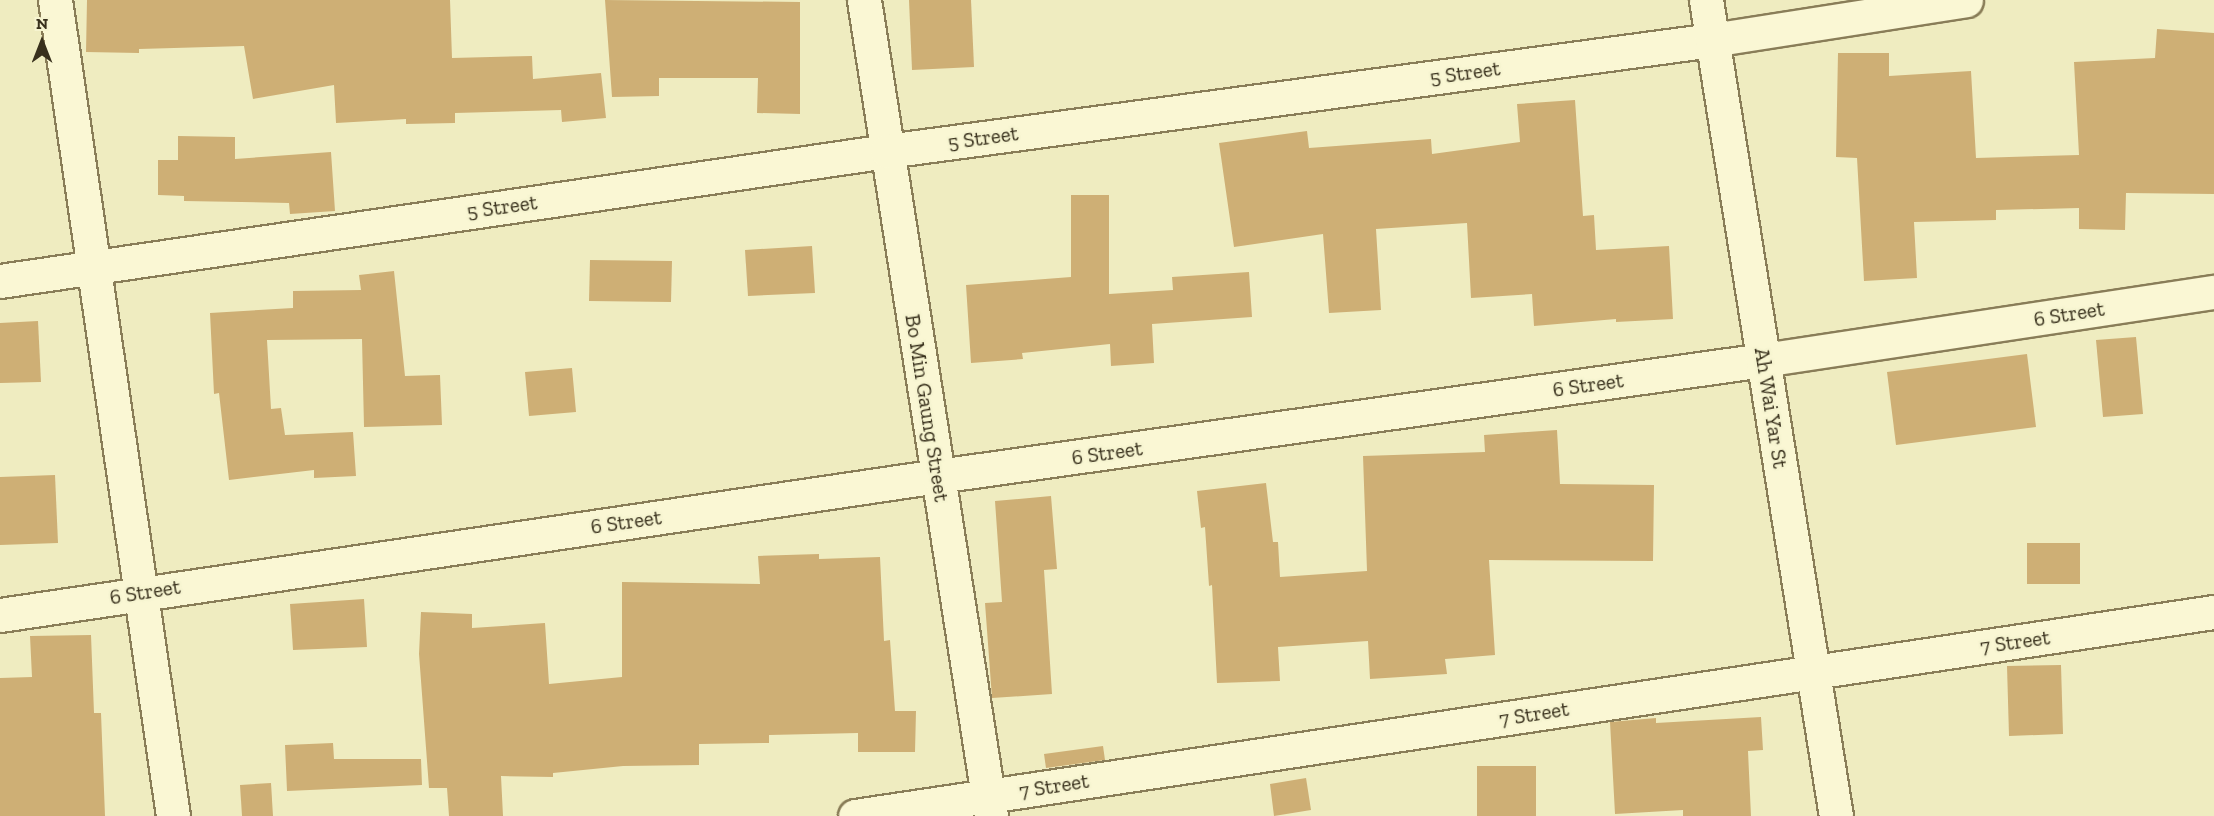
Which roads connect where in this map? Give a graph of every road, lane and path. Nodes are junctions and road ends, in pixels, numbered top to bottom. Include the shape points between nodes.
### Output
1 (55, 0) edge
2 (864, 0) edge
3 (1706, 0) edge
4 (1966, 0) edge
5 (1712, 40) junction
6 (888, 151) junction
7 (94, 267) junction
8 (0, 281) edge
9 (2214, 292) edge
10 (1763, 360) junction
11 (938, 476) junction
12 (141, 593) junction
13 (2214, 612) edge
14 (0, 615) edge
15 (1813, 672) junction
16 (989, 806) edge
17 (173, 816) edge
18 (855, 816) edge
19 (1836, 816) edge

1 - 7 street
2 - 6 street, Bo Min Gaung Street
3 - 5 street, Ah Wai Yar St
4 - 5 street, 5 Street
5 - 6 street, 5 Street
5 - 10 street, Ah Wai Yar St
6 - 7 street, 5 Street
6 - 11 street, Bo Min Gaung Street
7 - 8 street, 5 Street
7 - 12 street
9 - 10 street, 6 Street
10 - 11 street, 6 Street
10 - 15 street, Ah Wai Yar St
11 - 12 street, 6 Street
11 - 16 street, Bo Min Gaung Street
12 - 14 street, 6 Street
12 - 17 street
13 - 15 street, 7 Street
15 - 16 street, 7 Street
15 - 19 street, Ah Wai Yar St
16 - 18 street, 7 Street

